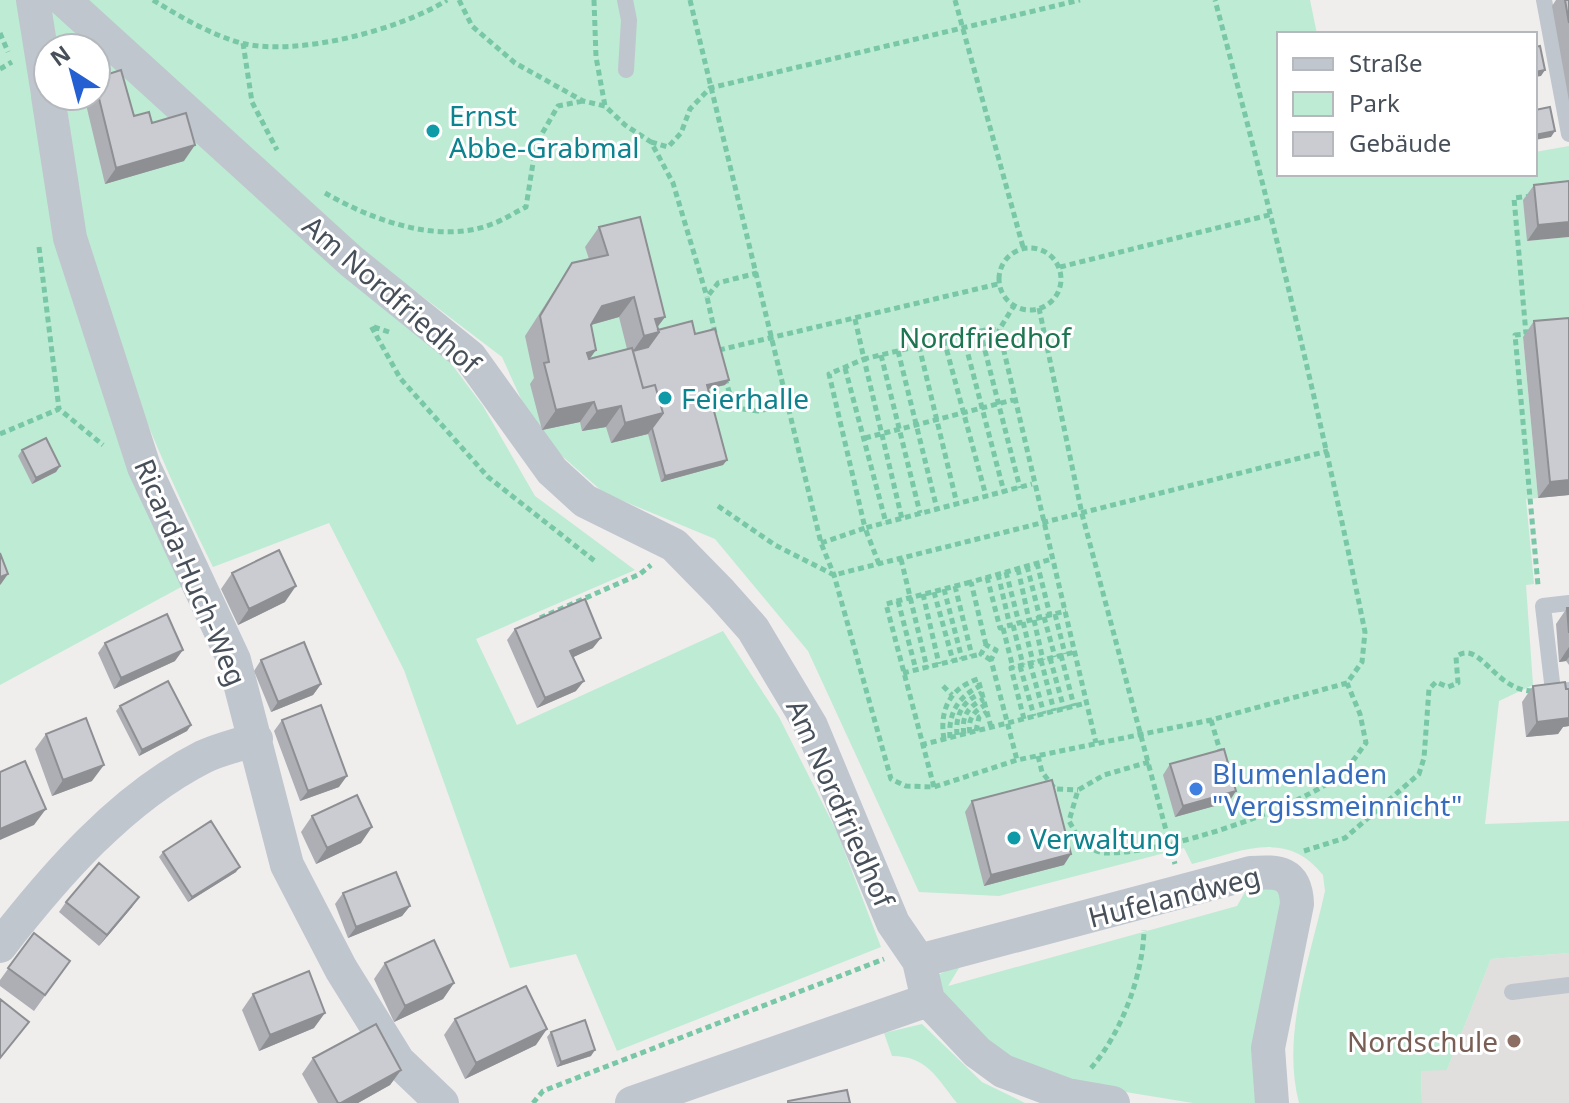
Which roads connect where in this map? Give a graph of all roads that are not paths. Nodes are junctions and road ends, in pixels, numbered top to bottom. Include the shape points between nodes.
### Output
1 (33, 0) edge
2 (64, 0) edge
3 (625, 0) edge
4 (1544, 0) edge
5 (38, 32) edge
6 (626, 70) dead end
7 (51, 112) edge
8 (1569, 134) edge
9 (1569, 603) edge
10 (1561, 690) edge
11 (256, 739) junction
12 (0, 946) edge
13 (919, 961) junction
14 (1569, 985) edge
15 (1512, 992) dead end
16 (928, 1000) junction
17 (442, 1103) edge
18 (632, 1103) edge
19 (1113, 1103) edge
20 (1272, 1103) edge

1 - 5 street, Ricarda-Huch-Weg
2 - 13 street, Am Nordfriedhof via 351,261 470,357 528,444 574,491 674,545 753,629 811,726 893,923
3 - 6 lane
4 - 8 lane
7 - 11 street, Ricarda-Huch-Weg via 70,238 144,467 234,660
9 - 10 lane via 1543,606
11 - 12 street via 205,756 157,785 106,827
11 - 17 street, Ricarda-Huch-Weg via 287,865 341,969 398,1061
13 - 16 street
13 - 20 street, Hufelandweg via 1251,873 1289,876 1297,904 1268,1048
14 - 15 lane
16 - 18 street
16 - 19 street via 977,1052 1003,1071 1067,1095

